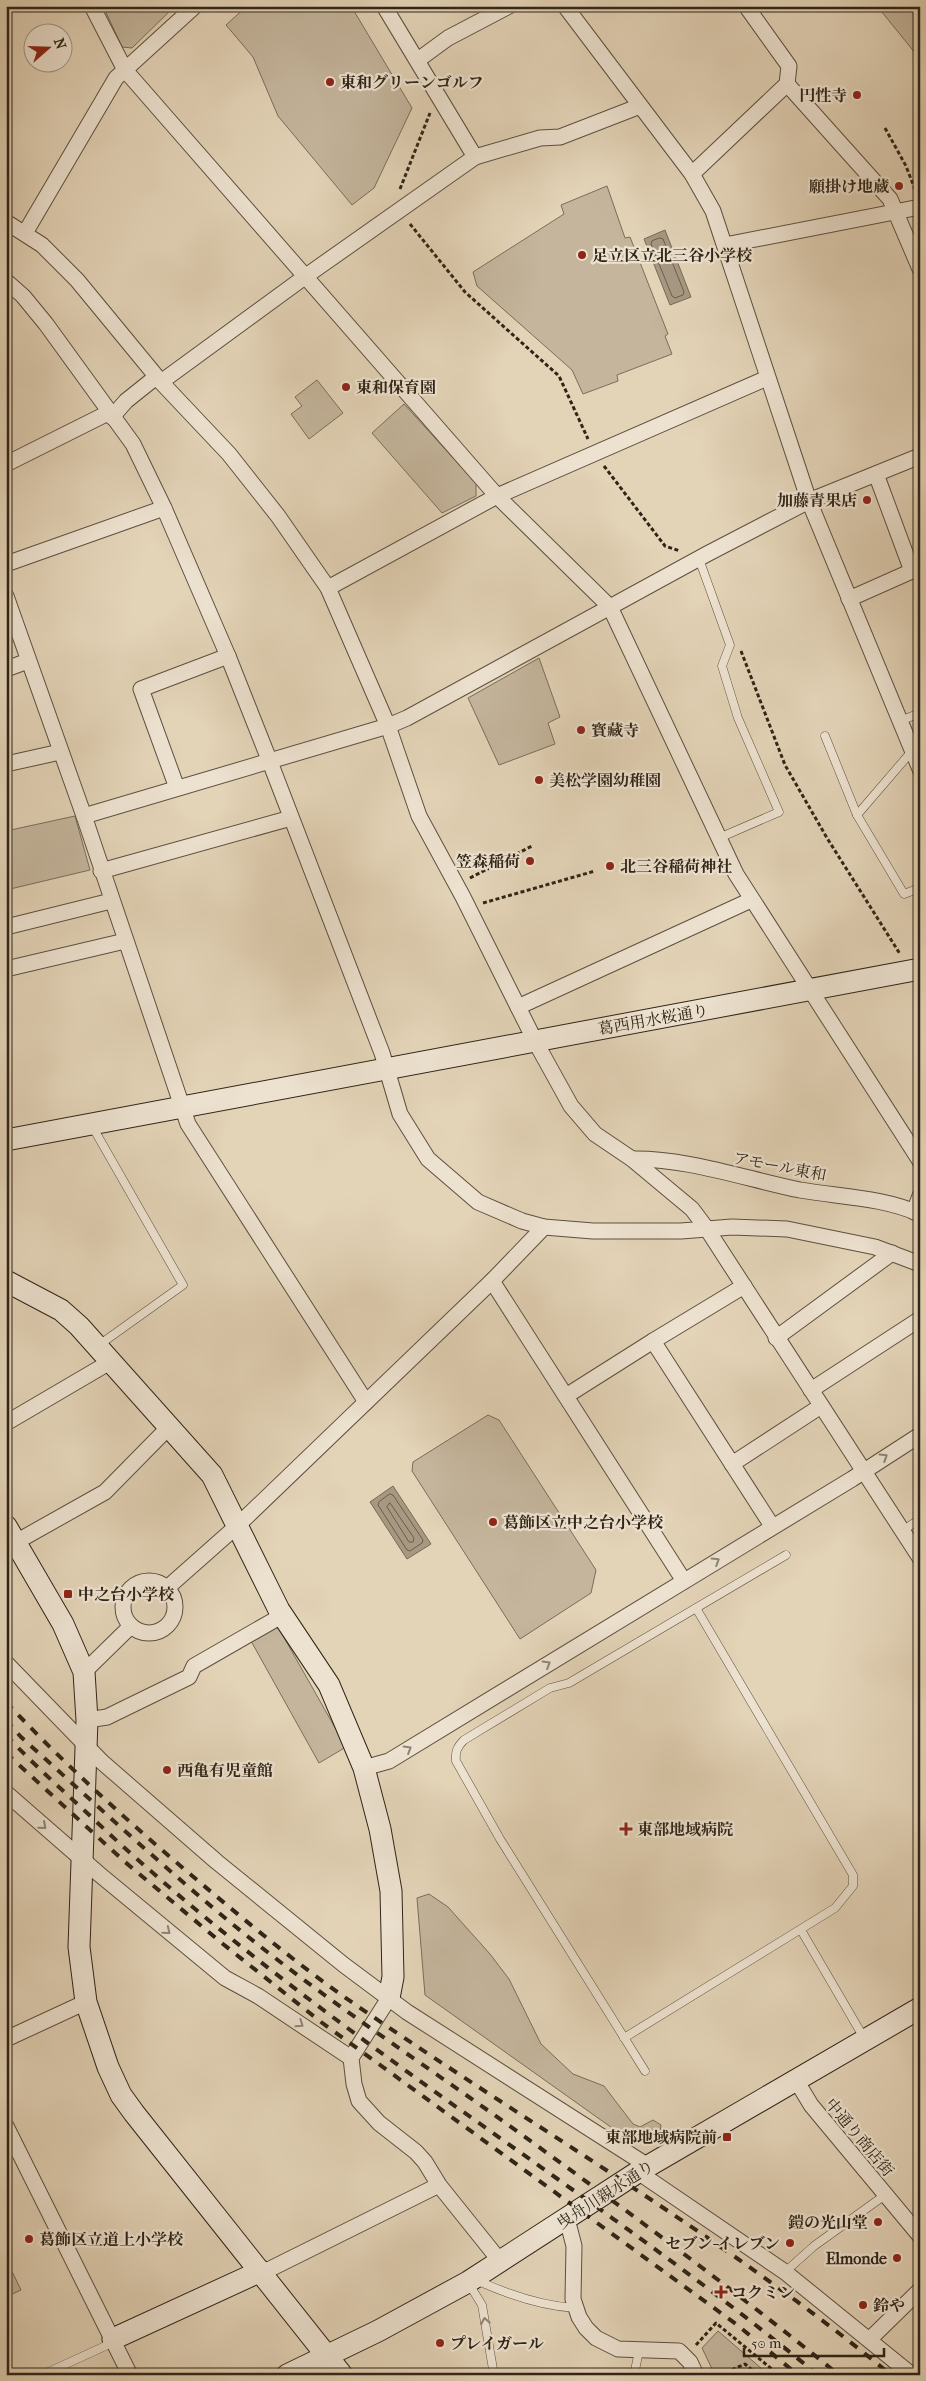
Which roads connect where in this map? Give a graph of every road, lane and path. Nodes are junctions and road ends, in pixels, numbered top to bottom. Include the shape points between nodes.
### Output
1 (92, 6) edge
2 (195, 6) edge
3 (384, 6) edge
4 (509, 6) edge
5 (565, 6) edge
6 (746, 6) edge
7 (418, 60) junction
8 (125, 70) junction
9 (787, 84) junction
10 (438, 98) junction
11 (640, 106) junction
12 (885, 128) dead end
13 (475, 157) junction
14 (692, 174) junction
15 (918, 202) edge
16 (400, 209) junction
17 (896, 212) junction
18 (6, 222) edge
19 (26, 234) junction
20 (725, 245) junction
21 (920, 269) edge
22 (306, 276) junction
23 (6, 281) edge
24 (767, 378) junction
25 (158, 380) junction
26 (110, 415) junction
27 (595, 452) junction
28 (920, 456) edge
29 (6, 464) edge
30 (876, 474) junction
31 (497, 496) junction
32 (809, 501) junction
33 (164, 508) junction
34 (696, 560) junction
35 (6, 564) edge
36 (328, 588) junction
37 (6, 596) edge
38 (849, 598) junction
39 (610, 607) junction
40 (738, 643) dead end
41 (228, 656) junction
42 (28, 661) junction
43 (6, 669) edge
44 (920, 713) edge
45 (900, 721) junction
46 (388, 726) junction
47 (825, 736) dead end
48 (912, 750) junction
49 (60, 752) junction
50 (270, 762) junction
51 (6, 764) edge
52 (920, 769) edge
53 (177, 788) junction
54 (857, 815) junction
55 (84, 816) junction
56 (291, 818) junction
57 (719, 838) junction
58 (532, 846) dead end
59 (101, 871) junction
60 (595, 871) dead end
61 (456, 885) junction
62 (920, 888) edge
63 (751, 900) junction
64 (111, 901) junction
65 (468, 907) junction
66 (6, 927) edge
67 (125, 941) junction
68 (912, 964) edge
69 (6, 969) edge
70 (809, 990) junction
71 (518, 1008) junction
72 (535, 1041) junction
73 (386, 1069) junction
74 (181, 1107) junction
75 (91, 1124) junction
76 (6, 1140) edge
77 (632, 1159) junction
78 (920, 1161) edge
79 (920, 1196) edge
80 (917, 1213) edge
81 (544, 1228) junction
82 (707, 1229) junction
83 (892, 1253) junction
84 (920, 1264) edge
85 (6, 1281) edge
86 (492, 1282) junction
87 (744, 1286) junction
88 (920, 1318) edge
89 (776, 1338) junction
90 (653, 1341) junction
91 (103, 1354) junction
92 (811, 1390) junction
93 (566, 1396) junction
94 (366, 1402) junction
95 (821, 1406) junction
96 (6, 1423) edge
97 (169, 1427) junction
98 (920, 1435) edge
99 (732, 1464) junction
100 (862, 1472) junction
101 (920, 1519) edge
102 (236, 1526) junction
103 (772, 1526) junction
104 (902, 1531) junction
105 (11, 1534) edge
106 (786, 1555) dead end
107 (920, 1558) edge
108 (684, 1581) junction
109 (167, 1588) junction
110 (696, 1608) junction
111 (283, 1616) junction
112 (131, 1626) junction
113 (6, 1663) edge
114 (84, 1672) junction
115 (87, 1720) junction
116 (87, 1749) junction
117 (364, 1768) junction
118 (6, 1794) edge
119 (82, 1860) junction
120 (801, 1930) junction
121 (388, 1998) junction
122 (86, 2002) junction
123 (920, 2008) edge
124 (624, 2038) junction
125 (6, 2039) edge
126 (865, 2040) junction
127 (351, 2058) junction
128 (645, 2071) dead end
129 (796, 2080) junction
130 (6, 2126) edge
131 (643, 2169) junction
132 (439, 2185) junction
133 (885, 2195) junction
134 (567, 2220) junction
135 (919, 2235) edge
136 (500, 2261) junction
137 (261, 2272) junction
138 (785, 2272) junction
139 (470, 2280) junction
140 (920, 2290) edge
141 (575, 2308) junction
142 (113, 2340) junction
143 (870, 2340) junction
144 (695, 2347) dead end
145 (639, 2351) junction
146 (327, 2356) junction
147 (729, 2373) edge
148 (42, 2375) edge
149 (130, 2375) edge
150 (287, 2375) edge
151 (342, 2375) edge
152 (494, 2375) edge
153 (634, 2375) edge
154 (696, 2375) edge
155 (720, 2375) edge
156 (758, 2375) edge
157 (779, 2375) edge
158 (912, 2375) edge

1 - 8 street
2 - 8 street
3 - 7 street
4 - 7 street via 448,38
5 - 11 street
6 - 9 street via 789,66
7 - 10 street
8 - 19 street via 116,78
8 - 22 street
9 - 14 street
9 - 17 street via 890,199
10 - 13 street
10 - 16 path via 396,198
11 - 13 street via 560,137 540,138
11 - 14 street
12 - 15 path via 906,166
13 - 16 street
14 - 20 street via 713,211
15 - 17 street
16 - 22 street
16 - 27 path via 465,292 559,376
17 - 20 street
17 - 21 street
18 - 19 street
19 - 25 street via 42,245 77,280
20 - 24 street
22 - 25 street
22 - 31 street
23 - 26 street via 46,324
24 - 27 street
24 - 32 street
25 - 26 street
25 - 36 street via 229,454 278,516
26 - 29 street
26 - 33 street via 133,444
27 - 31 street
27 - 34 path via 620,491 665,546 687,553
28 - 30 street
30 - 32 street
30 - 38 street via 912,572
31 - 36 street
31 - 39 street
32 - 34 street
32 - 38 street
33 - 35 street
33 - 41 street
34 - 39 street
34 - 57 lane via 730,645 722,666 735,710 779,812
36 - 46 street
37 - 42 street
38 - 45 street
39 - 46 street
39 - 57 street
40 - 68 path via 785,765 827,838
41 - 50 street
41 - 53 street via 141,689
42 - 43 street
42 - 49 street
44 - 45 lane
45 - 48 street
46 - 50 street
46 - 61 street via 419,816
47 - 54 lane
48 - 52 street
48 - 54 lane
49 - 51 street
49 - 55 street
50 - 53 street
50 - 56 street
53 - 55 street
54 - 62 lane via 904,894
55 - 59 street
56 - 59 street
56 - 73 street
57 - 63 street
58 - 61 path
59 - 64 street
60 - 65 path
61 - 65 street
63 - 70 street
63 - 71 street
64 - 66 street
64 - 67 street
65 - 71 street
67 - 69 street
67 - 74 street
68 - 70 street, 葛西用水桜通り
70 - 72 street, 葛西用水桜通り
70 - 78 street
71 - 72 street
72 - 73 street, 葛西用水桜通り
72 - 77 street via 571,1106 595,1134
73 - 74 street, 葛西用水桜通り
73 - 81 street via 400,1114 428,1159 478,1202
74 - 75 street, 葛西用水桜通り
74 - 94 street via 188,1124
75 - 76 street, 葛西用水桜通り
75 - 91 lane via 183,1285
77 - 80 street, アモール東和 via 672,1162 803,1190 854,1196
77 - 82 street via 692,1209
79 - 80 street
81 - 82 street via 593,1231
81 - 86 street
82 - 83 street via 787,1229
82 - 87 street
83 - 84 street
83 - 89 street
85 - 91 street via 61,1310
86 - 93 street
86 - 94 street
87 - 89 street
87 - 90 street
88 - 92 street
89 - 92 street
90 - 93 street
90 - 99 street
91 - 96 street
91 - 97 street
92 - 95 street
93 - 108 street
94 - 102 street
95 - 99 street
95 - 100 street
97 - 102 street via 212,1475
97 - 105 street via 105,1492
100 -> 98 street
99 - 103 street
100 - 103 street
100 - 104 street
101 - 104 lane
102 - 109 street
102 - 111 street
108 -> 103 street
104 - 107 street
105 - 114 street via 63,1624
106 - 110 lane
117 -> 108 street via 389,1761
109 - 112 street via 151,1581 134,1586 127,1592 123,1610
109 - 112 street via 175,1602 168,1625 154,1633
110 - 120 lane via 854,1874 853,1886 840,1903
110 - 124 lane via 568,1683 550,1688 464,1740 455,1754 494,1829
111 - 115 street via 194,1666 188,1677 108,1717
111 - 117 street via 329,1685
112 - 114 street
113 - 116 street
114 - 115 street
115 - 116 street
116 - 119 street
116 - 121 street via 216,1862
117 - 121 street via 380,1829 391,1891 392,1977
118 -> 119 street
119 - 122 street via 79,1947
119 -> 127 street via 225,1978
120 - 124 lane
120 - 126 lane
121 - 127 street
121 - 131 street
122 - 125 street
122 - 137 street via 121,2095
123 - 126 street, 曳舟川親水通り
124 - 128 lane
126 - 129 street, 曳舟川親水通り
127 - 132 street via 359,2101 379,2123 416,2152
129 - 131 street, 曳舟川親水通り
129 - 133 street, 中通り商店街 via 811,2105
130 - 142 street
131 - 134 street, 曳舟川親水通り
131 - 138 street
132 - 136 street
132 - 137 street
133 - 135 street, 中通り商店街
133 - 138 lane via 814,2246
134 - 136 street, 曳舟川親水通り
134 - 141 street via 574,2246
136 - 139 street, 曳舟川親水通り
137 - 142 street
137 - 146 street
138 - 143 street
139 - 141 lane via 508,2294
139 - 146 street, 曳舟川親水通り via 378,2332
152 -> 139 lane via 482,2304
140 - 143 street
141 - 145 street via 596,2338 618,2349
142 - 148 lane
142 - 149 street
143 - 158 street
144 - 157 path via 716,2323
145 - 153 lane
145 - 154 street via 679,2352 690,2362
146 - 150 street, 曳舟川親水通り
146 - 151 street
147 - 155 path
147 - 156 path via 745,2364

